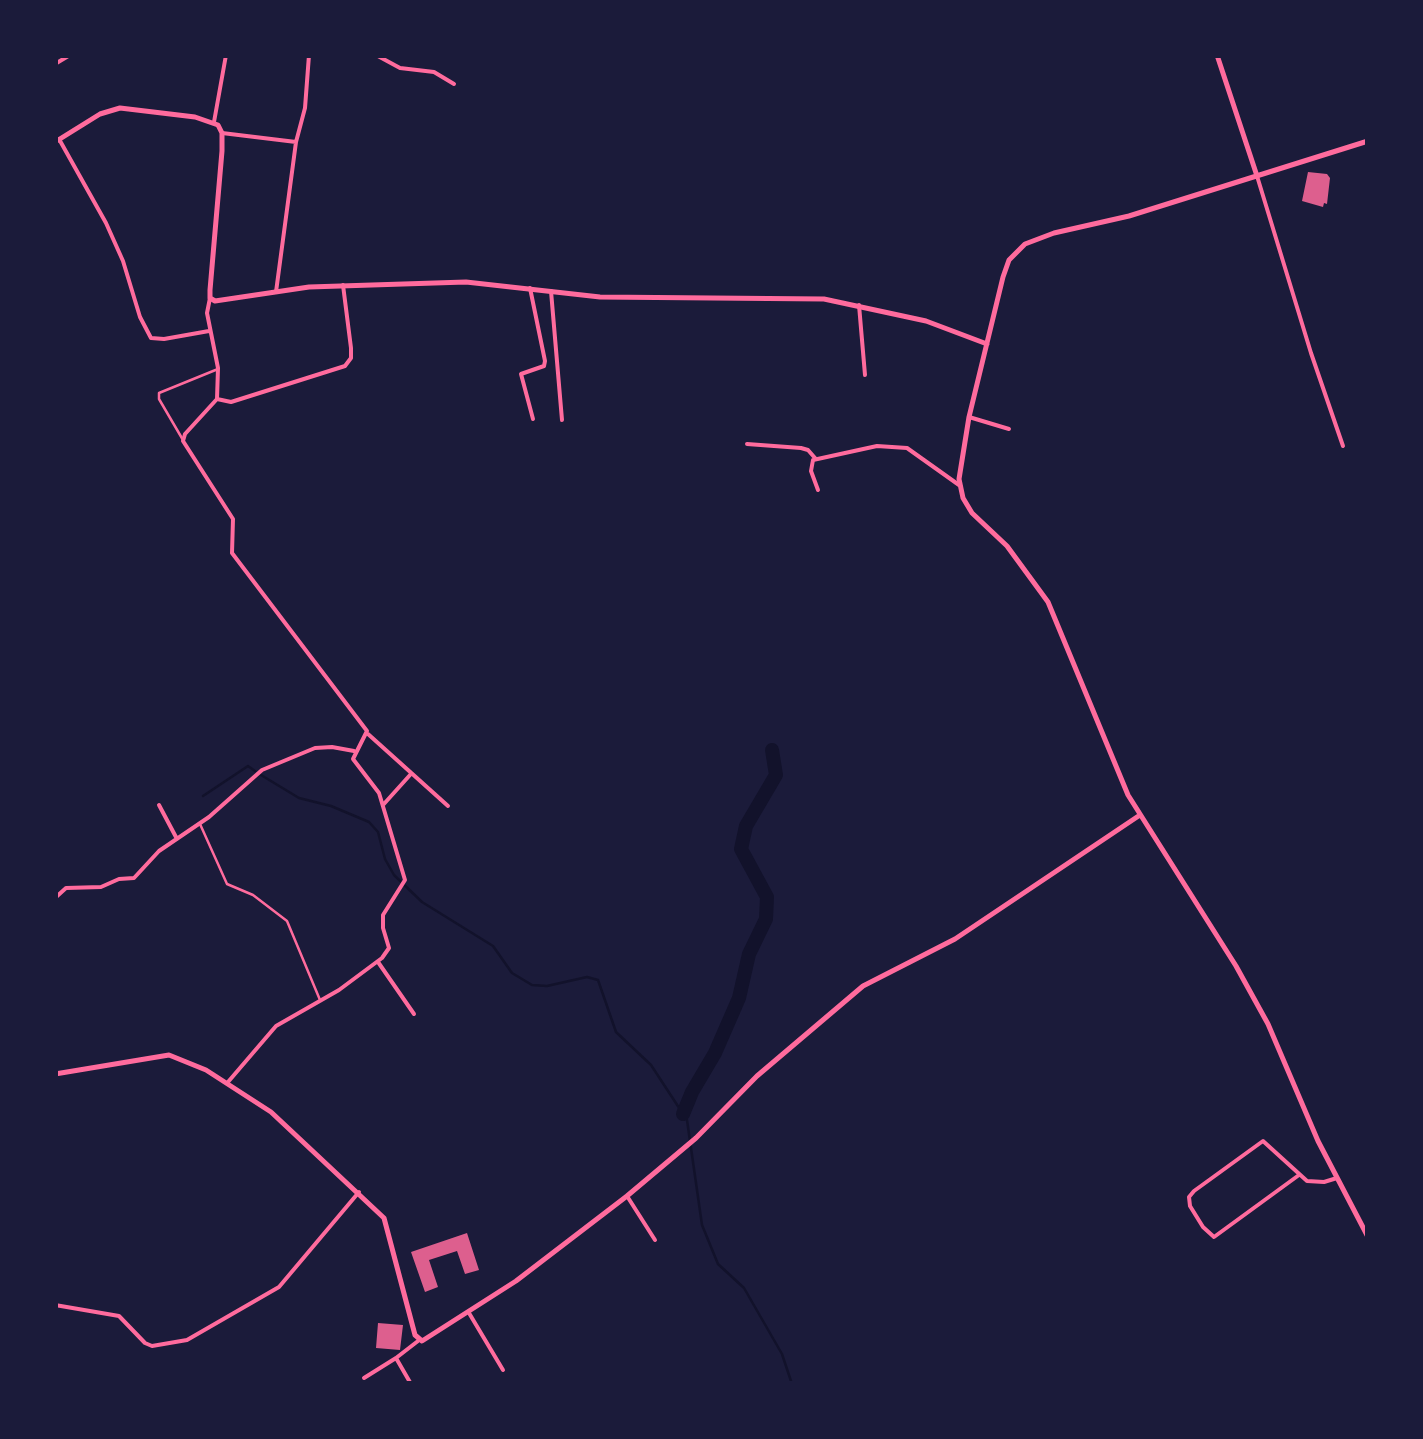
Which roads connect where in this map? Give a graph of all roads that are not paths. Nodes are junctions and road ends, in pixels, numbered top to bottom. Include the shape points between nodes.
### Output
1 (70, 55) edge
2 (226, 55) edge
3 (309, 55) edge
4 (376, 55) edge
5 (1217, 55) edge
6 (55, 64) edge
7 (454, 84) dead end
8 (214, 122) junction
9 (222, 133) junction
10 (57, 140) edge
11 (1368, 141) edge
12 (296, 142) junction
13 (1257, 176) junction
14 (343, 286) junction
15 (530, 288) junction
16 (551, 290) junction
17 (276, 294) junction
18 (210, 298) junction
19 (858, 305) junction
20 (209, 331) junction
21 (986, 344) junction
22 (218, 368) junction
23 (865, 375) dead end
24 (216, 399) junction
25 (969, 417) junction
26 (533, 418) dead end
27 (562, 420) dead end
28 (1009, 430) dead end
29 (183, 441) junction
30 (747, 444) dead end
31 (1344, 446) dead end
32 (815, 458) junction
33 (959, 485) junction
34 (818, 490) dead end
35 (368, 734) junction
36 (356, 752) junction
37 (410, 775) junction
38 (159, 805) dead end
39 (383, 805) junction
40 (448, 806) dead end
41 (1140, 816) junction
42 (200, 823) junction
43 (178, 839) junction
44 (55, 898) edge
45 (378, 962) junction
46 (320, 1001) junction
47 (414, 1014) dead end
48 (55, 1074) edge
49 (227, 1083) junction
50 (1298, 1175) junction
51 (1337, 1178) junction
52 (359, 1192) junction
53 (627, 1196) junction
54 (1365, 1222) edge
55 (1368, 1237) edge
56 (655, 1240) dead end
57 (55, 1305) edge
58 (469, 1313) junction
59 (418, 1341) junction
60 (396, 1358) junction
61 (503, 1370) dead end
62 (364, 1378) dead end
63 (411, 1384) edge

1 - 6 street
2 - 8 street
3 - 12 street
4 - 7 street
5 - 13 street
8 - 9 street
8 - 10 street via 120,108
9 - 12 street
9 - 18 street
10 - 20 street via 106,223 148,334 164,340
11 - 13 street
12 - 17 street
13 - 21 street via 1025,244 1007,264
13 - 31 street
14 - 15 street via 466,282
14 - 17 street
14 - 24 street via 352,353 346,366 231,402
15 - 16 street
15 - 26 street via 545,362 521,374
16 - 19 street
16 - 27 street
17 - 18 street
18 - 20 street
19 - 21 street
19 - 23 street
20 - 22 street
21 - 25 street
22 - 24 street
22 - 29 street via 160,393
24 - 29 street
25 - 28 street
25 - 33 street
29 - 35 street via 233,519 232,553
30 - 32 street via 801,448
32 - 33 street via 902,446
32 - 34 street via 811,471
33 - 41 street via 972,513 1007,546 1048,602
35 - 36 street
35 - 37 street
36 - 39 street via 354,762
36 - 42 street via 315,748 262,770
37 - 39 street
37 - 40 street
38 - 43 street
39 - 45 street via 405,880 383,914 389,948
41 - 51 street via 1268,1024
41 - 53 street via 964,933 870,980
42 - 43 street
42 - 46 street via 227,884 286,921
43 - 44 street via 134,878 66,888
45 - 46 street
45 - 47 street
46 - 49 street via 276,1026
48 - 49 street via 169,1055
49 - 52 street via 271,1112
50 - 50 street via 1214,1237 1190,1206 1194,1191 1258,1142 1269,1143
50 - 51 street via 1314,1183
51 - 54 street
52 - 57 street via 279,1287 188,1340 152,1346 119,1316
52 - 59 street via 388,1224
53 - 56 street
53 - 58 street
54 - 55 street
58 - 59 street
58 - 61 street
59 - 60 street
60 - 62 street
60 - 63 street

